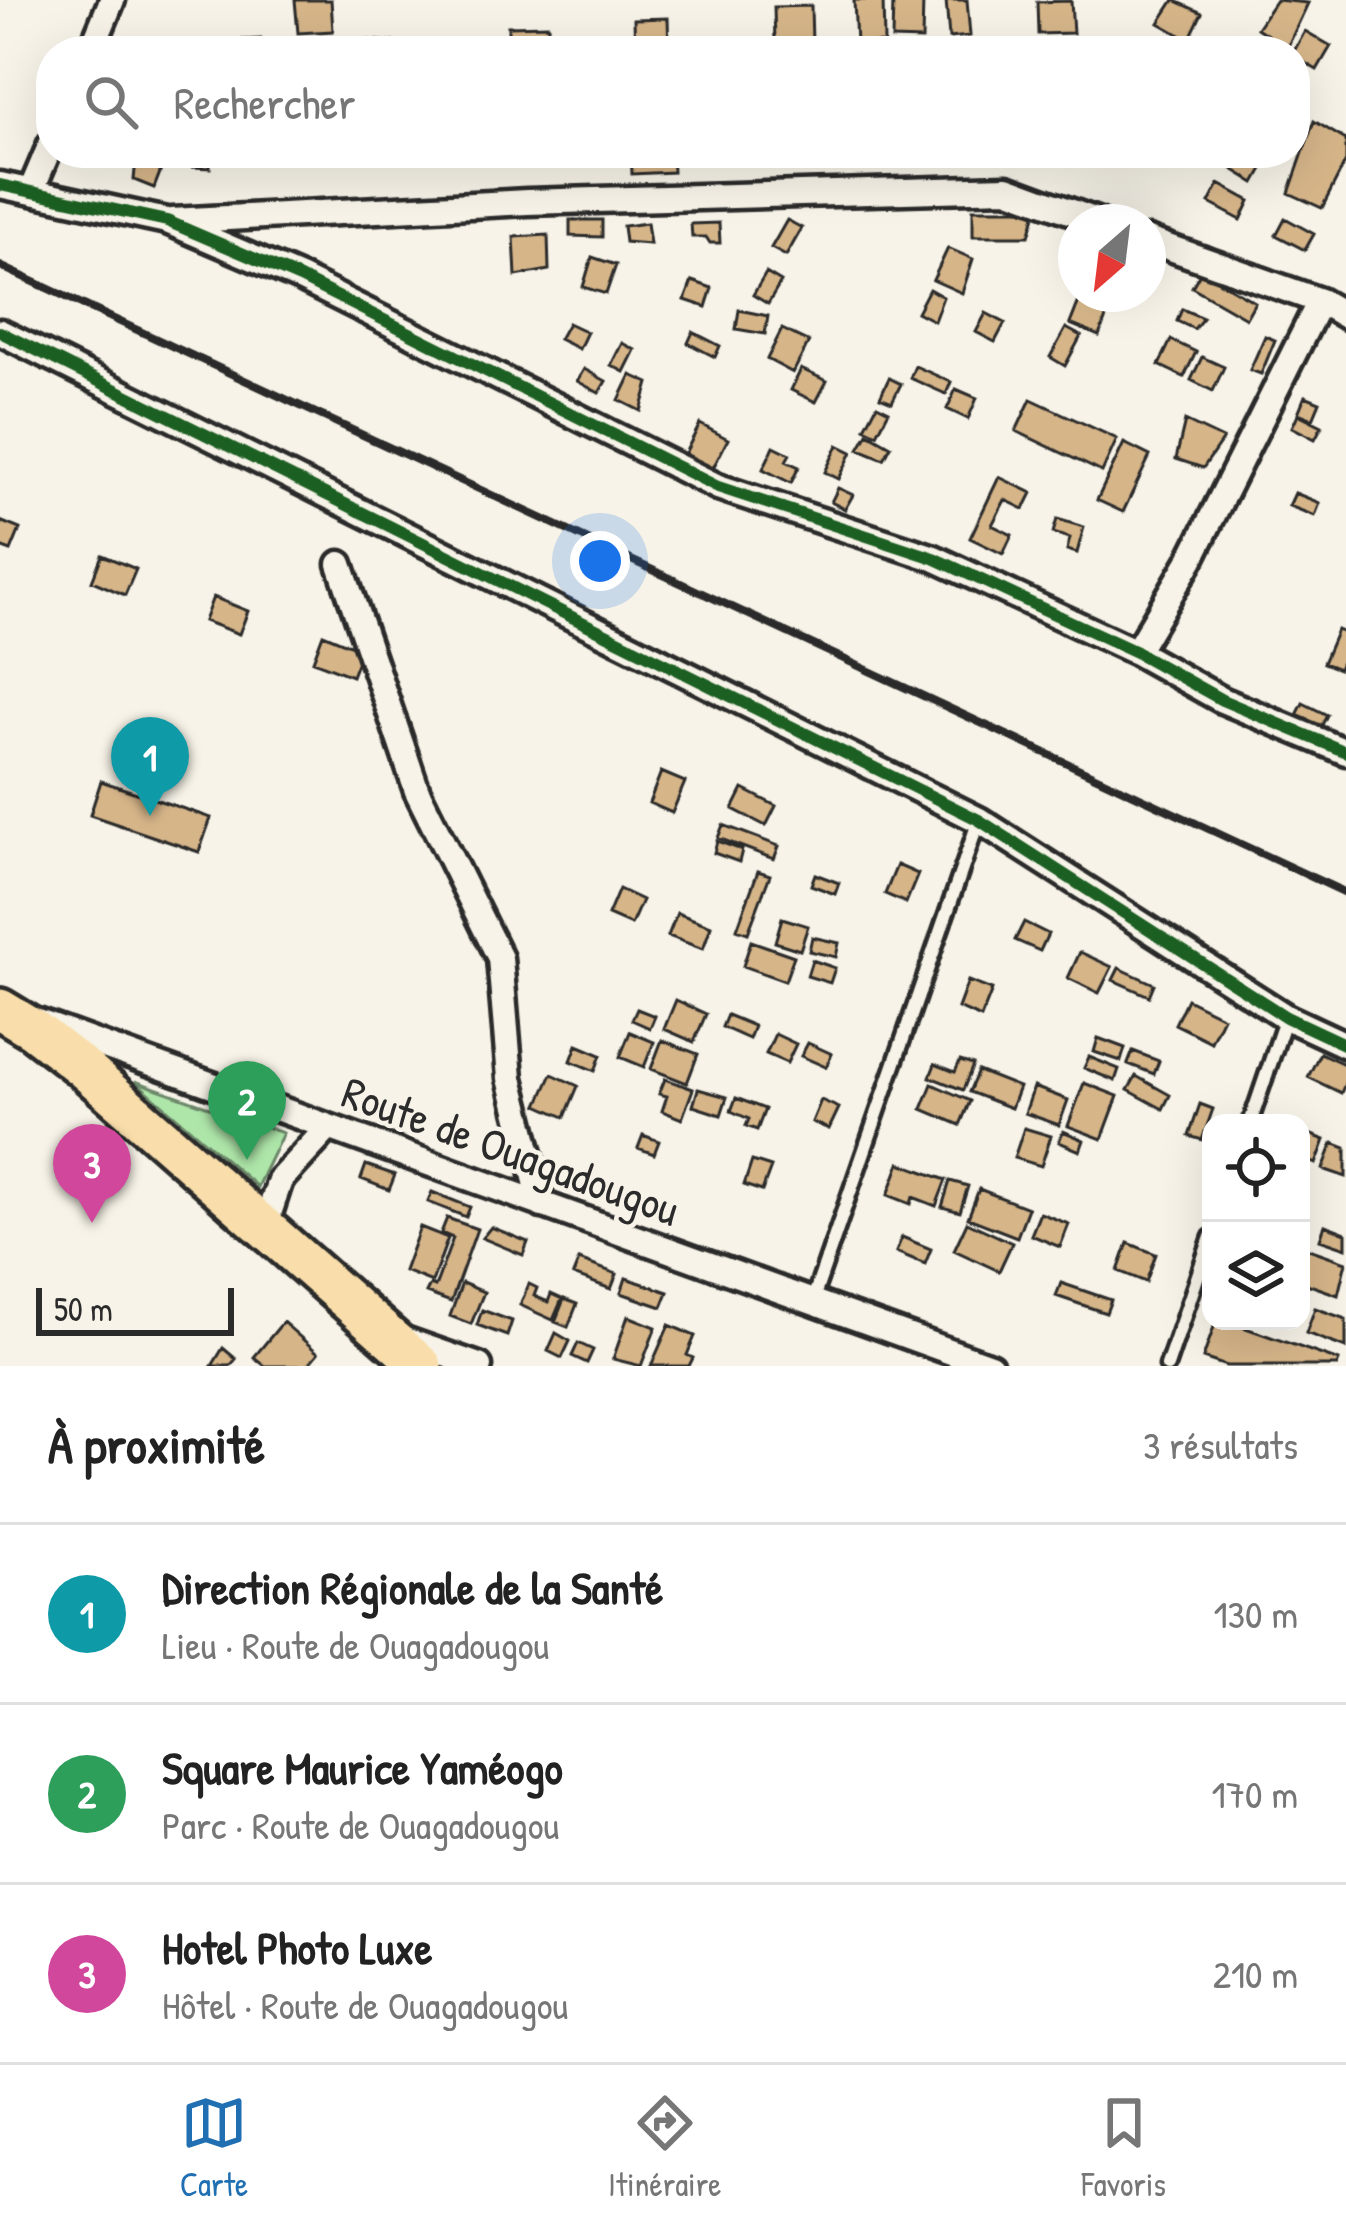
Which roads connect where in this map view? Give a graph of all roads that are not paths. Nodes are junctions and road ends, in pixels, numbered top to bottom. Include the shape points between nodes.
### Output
1 (112, 0) edge
2 (97, 36) edge
3 (41, 168) edge
4 (0, 184) edge
5 (31, 191) junction
6 (1058, 207) edge
7 (167, 221) junction
8 (1166, 246) edge
9 (1321, 301) junction
10 (1346, 316) edge
11 (0, 332) edge
12 (340, 564) dead end
13 (1136, 652) junction
14 (1346, 752) edge
15 (979, 820) junction
16 (2, 1010) edge
17 (1286, 1017) junction
18 (1346, 1045) edge
19 (1253, 1114) edge
20 (328, 1129) junction
21 (542, 1205) junction
22 (265, 1226) junction
23 (1202, 1263) edge
24 (812, 1303) junction
25 (386, 1334) junction
26 (422, 1366) edge
27 (479, 1366) edge
28 (989, 1366) edge
29 (1167, 1366) edge

1 - 2 street
3 - 5 street
4 - 5 street
5 - 7 street
6 - 7 street via 1007,188
7 - 13 street via 300,278 718,487 934,558
8 - 9 street
9 - 10 street
9 - 13 street
11 - 15 street
12 - 21 street via 417,791 500,958 510,1078
13 - 14 street via 1222,700
15 - 17 street
15 - 24 lane
16 - 20 street, Route de Ouagadougou
16 - 22 main road via 82,1067
17 - 18 street
17 - 19 lane
20 - 21 street, Route de Ouagadougou
20 - 22 street via 280,1180
21 - 24 street, Route de Ouagadougou
22 - 25 main road
23 - 29 lane
24 - 28 street, Route de Ouagadougou
25 - 26 main road
25 - 27 street

